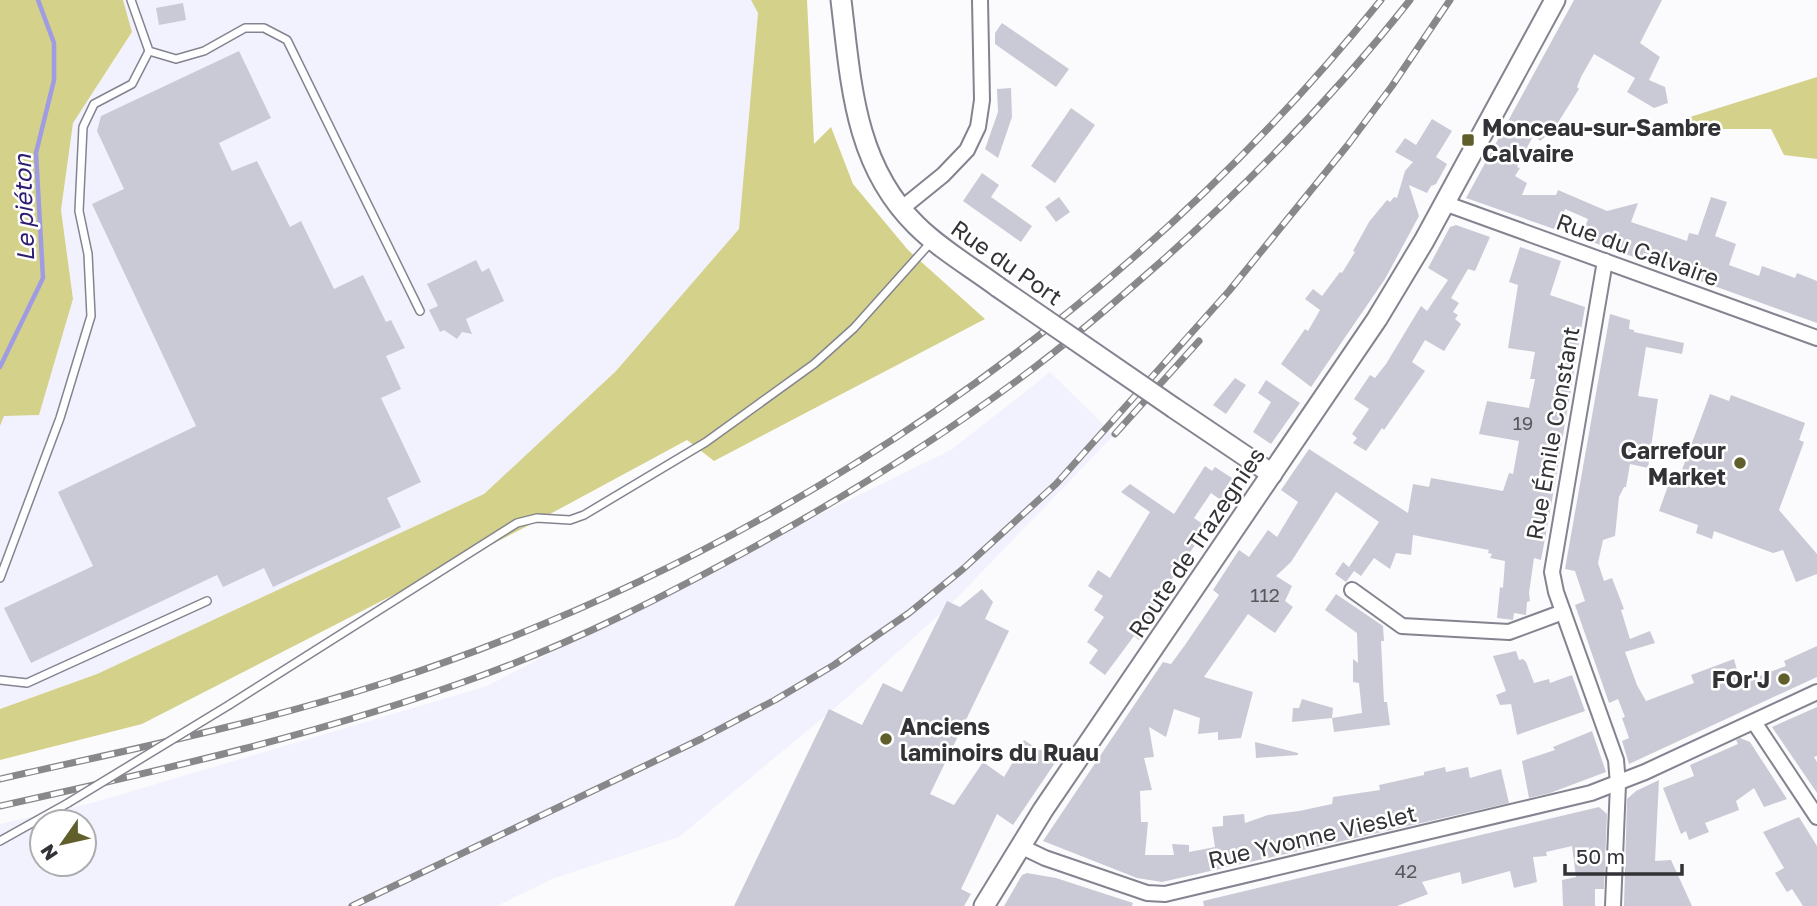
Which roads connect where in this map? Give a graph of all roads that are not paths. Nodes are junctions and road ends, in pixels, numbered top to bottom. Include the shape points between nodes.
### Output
1 (131, 0) edge
2 (841, 0) edge
3 (980, 0) edge
4 (1555, 0) edge
5 (149, 51) junction
6 (1444, 203) junction
7 (901, 209) junction
8 (932, 240) junction
9 (1605, 261) junction
10 (420, 311) dead end
11 (1817, 338) edge
12 (1272, 474) junction
13 (0, 578) edge
14 (1352, 590) dead end
15 (207, 601) dead end
16 (1563, 612) junction
17 (0, 680) edge
18 (1817, 692) edge
19 (1754, 722) junction
20 (1618, 784) junction
21 (1817, 817) edge
22 (0, 841) edge
23 (1020, 846) junction
24 (984, 906) edge
25 (1613, 906) edge

1 - 5 lane
2 - 7 main road, Rue du Port via 859,128 878,174
3 - 7 street via 982,100 978,127 967,150
4 - 6 main road, Route de Trazegnies
5 - 10 lane via 176,59 204,51 245,28 264,28 287,40
5 - 13 lane via 132,83 94,104 83,127 79,211 88,254 91,316 60,418
6 - 9 street, Rue du Calvaire
6 - 12 main road, Route de Trazegnies via 1371,328
7 - 8 main road, Rue du Port
8 - 12 main road, Rue du Port, bridge
8 - 22 lane, bridge via 855,328 814,364 706,442 584,515 517,523 229,705
9 - 11 street, Rue du Calvaire
9 - 16 street, Rue Émile Constant via 1552,572
12 - 23 main road, Route de Trazegnies
14 - 16 street via 1402,626 1510,632
15 - 17 lane via 27,683
16 - 20 street, Rue Émile Constant via 1616,760
18 - 19 street, Rue Yvonne Vieslet
19 - 20 street, Rue Yvonne Vieslet
19 - 21 street
20 - 23 street, Rue Yvonne Vieslet via 1165,894 1147,893
20 - 25 street, Rue Émile Constant
23 - 24 main road, Route de Trazegnies

